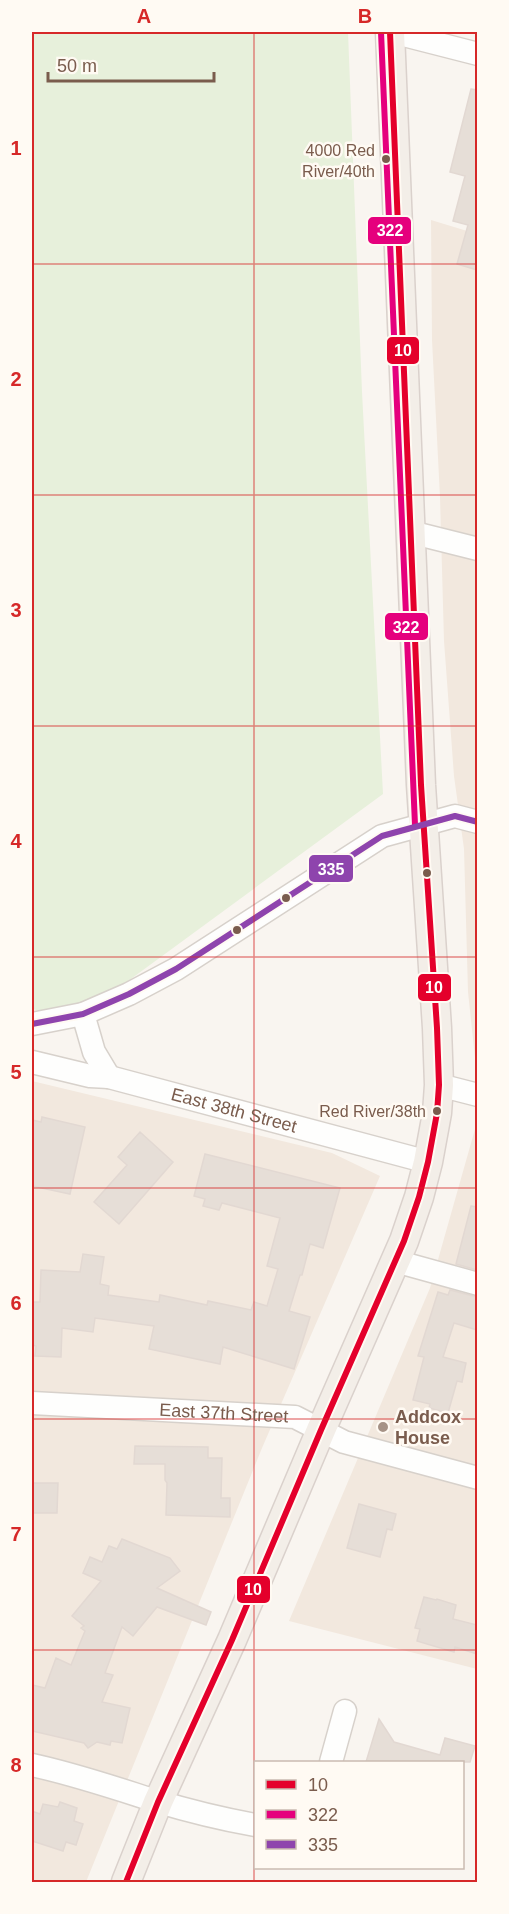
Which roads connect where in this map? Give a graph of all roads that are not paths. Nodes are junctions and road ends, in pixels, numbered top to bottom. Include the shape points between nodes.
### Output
1 (391, 32) edge
2 (477, 54) edge
3 (410, 532) junction
4 (477, 549) edge
5 (477, 822) edge
6 (424, 825) junction
7 (83, 1014) junction
8 (32, 1023) edge
9 (32, 1062) edge
10 (109, 1077) junction
11 (439, 1085) junction
12 (477, 1095) edge
13 (428, 1162) junction
14 (395, 1261) junction
15 (477, 1284) edge
16 (32, 1403) edge
17 (321, 1430) junction
18 (477, 1478) edge
19 (345, 1711) dead end
20 (331, 1761) edge
21 (32, 1765) edge
22 (158, 1802) junction
23 (254, 1825) edge
24 (126, 1882) edge

1 - 2 street
1 - 3 main road
3 - 4 street
3 - 6 main road
5 - 6 street via 455,816
6 - 7 street via 382,836 176,969
6 - 11 main road
7 - 8 street
7 - 10 street via 93,1053
9 - 10 street, East 38th Street
10 - 13 street, East 38th Street
11 - 12 street
11 - 13 main road
13 - 14 main road
14 - 15 street
14 - 17 main road
16 - 17 street, East 37th Street via 295,1417
17 - 18 street, East 37th Street via 344,1442
17 - 22 main road
19 - 20 street
21 - 22 street
22 - 23 street
22 - 24 main road

